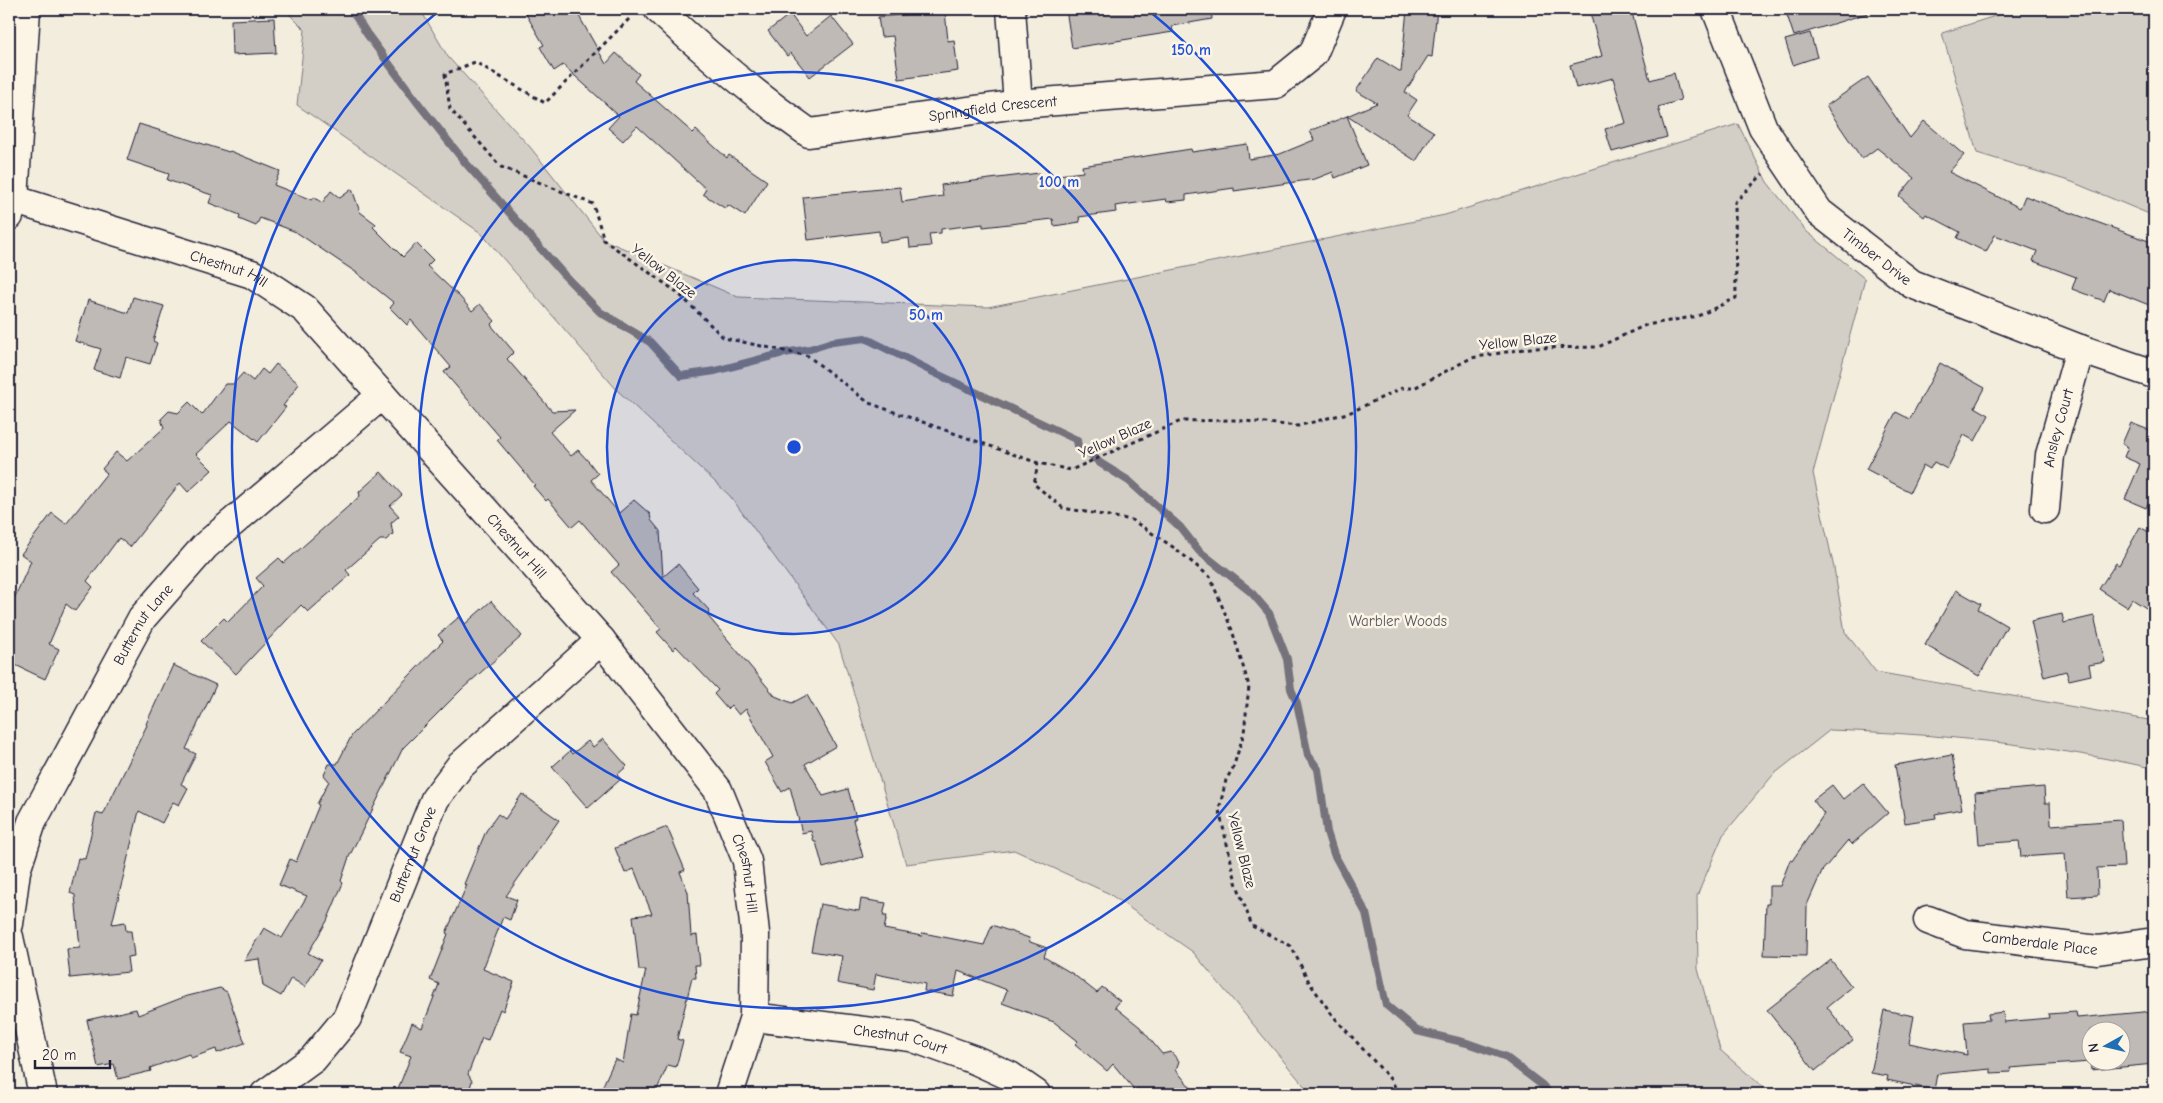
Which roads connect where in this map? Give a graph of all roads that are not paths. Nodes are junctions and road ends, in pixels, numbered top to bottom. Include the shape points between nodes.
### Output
1 (26, 9) edge
2 (658, 9) edge
3 (1011, 9) edge
4 (1332, 9) edge
5 (1716, 9) edge
6 (1018, 104) junction
7 (10, 204) edge
8 (2080, 349) junction
9 (2154, 374) edge
10 (382, 395) junction
11 (2045, 509) dead end
12 (601, 640) junction
13 (1928, 920) dead end
14 (9, 924) edge
15 (9, 937) edge
16 (2154, 942) edge
17 (754, 1017) junction
18 (43, 1094) edge
19 (265, 1094) edge
20 (729, 1094) edge
21 (1036, 1094) edge

1 - 7 street
2 - 6 street, Springfield Crescent via 703,52 764,102 809,133
3 - 6 street
4 - 6 street, Springfield Crescent via 1313,54 1276,84
5 - 8 street, Timber Drive via 1763,128 1819,212 1912,284
7 - 10 street, Chestnut Hill via 252,274 306,309
8 - 9 street, Timber Drive
8 - 11 street, Ansley Court via 2050,456
10 - 12 street, Chestnut Hill
10 - 14 street, Butternut Lane via 205,546 142,618 32,822 16,871
12 - 17 street, Chestnut Hill via 718,790 747,861 754,932
12 - 19 street, Butternut Grove via 460,766 435,799 347,1018 313,1058
13 - 16 street, Camberdale Place via 1965,934 2098,950
15 - 18 street
17 - 20 street, Chestnut Hill
17 - 21 street, Chestnut Court via 911,1037 975,1060 1010,1076

